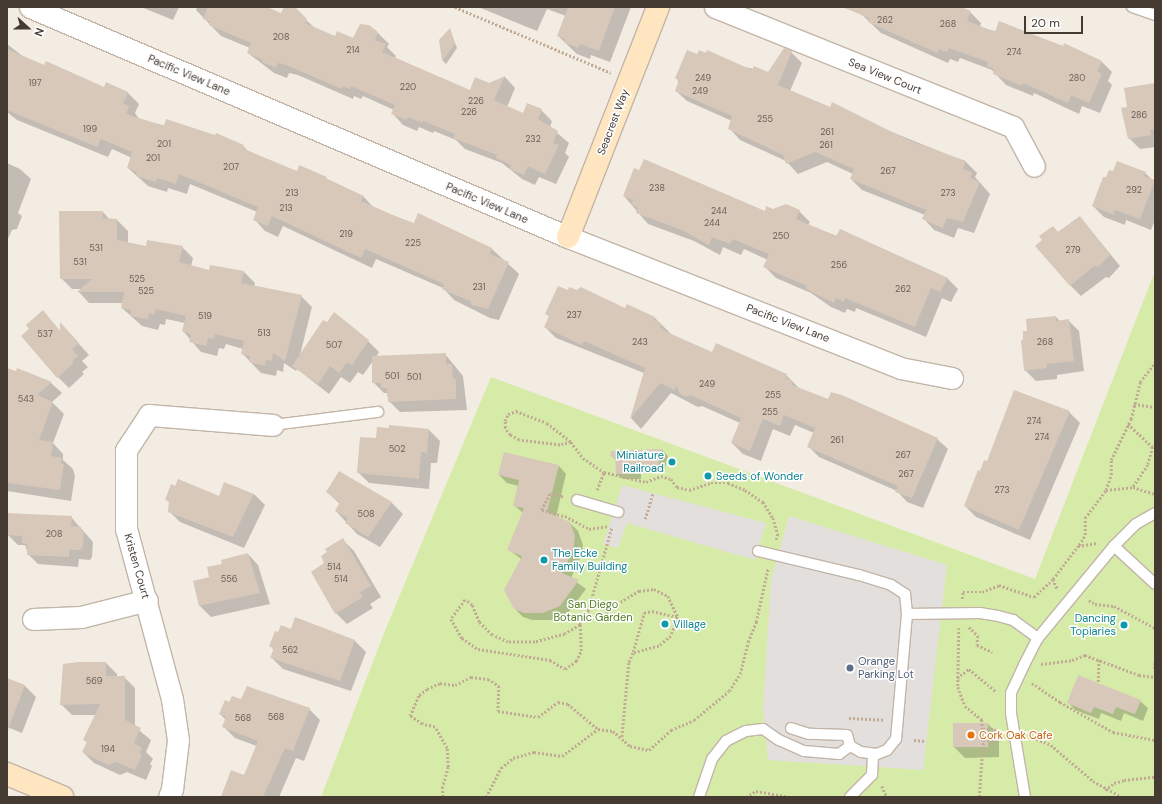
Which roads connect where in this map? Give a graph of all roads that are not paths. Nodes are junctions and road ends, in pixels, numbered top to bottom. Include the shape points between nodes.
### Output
1 (30, 7) edge
2 (658, 7) edge
3 (715, 7) edge
4 (1132, 7) edge
5 (1155, 15) edge
6 (1034, 166) dead end
7 (568, 237) junction
8 (952, 378) dead end
9 (378, 412) dead end
10 (273, 425) joint
11 (577, 500) dead end
12 (618, 512) dead end
13 (1155, 513) edge
14 (1114, 546) junction
15 (758, 551) dead end
16 (1155, 584) edge
17 (147, 600) junction
18 (907, 614) junction
19 (33, 619) dead end
20 (1038, 638) junction
21 (791, 728) dead end
22 (850, 746) junction
23 (874, 754) junction
24 (7, 774) edge
25 (62, 797) edge
26 (169, 797) edge
27 (699, 797) edge
28 (850, 797) edge
29 (1025, 797) edge

1 - 7 street, Pacific View Lane
2 - 7 street, Seacrest Way
3 - 6 street, Sea View Court via 1013,128
4 - 5 lane
7 - 8 street, Pacific View Lane via 900,368
9 - 10 lane
10 - 17 street, Kristen Court via 149,415 140,426 126,450 126,529
11 - 12 lane
13 - 14 lane via 1136,524
14 - 16 lane
14 - 20 lane
15 - 18 lane via 891,585 905,594
17 - 19 street via 81,617
17 - 26 street, Kristen Court via 172,699 178,740
18 - 20 lane via 980,613 1013,620
18 - 23 lane via 895,741 887,750
20 - 29 lane via 1019,676 1011,700
21 - 22 lane via 809,734 847,736
22 - 23 lane
22 - 27 lane via 839,754 804,751 779,740 763,729 746,732 726,741 712,759
23 - 28 lane via 872,775
24 - 25 street

